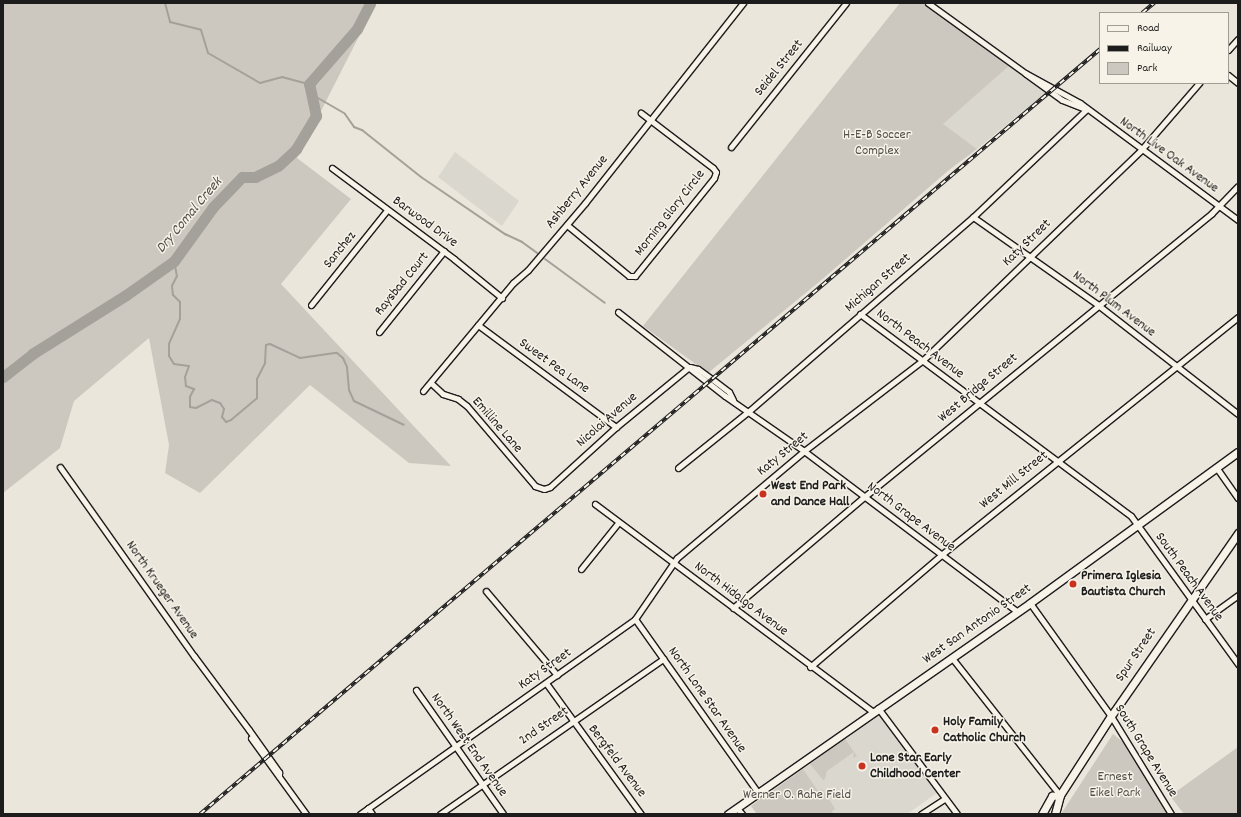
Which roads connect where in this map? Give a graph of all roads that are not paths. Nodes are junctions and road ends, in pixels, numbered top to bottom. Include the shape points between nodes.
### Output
1 (743, 3) edge
2 (846, 3) edge
3 (928, 3) edge
4 (1238, 39) edge
5 (1229, 49) edge
6 (1229, 76) edge
7 (1238, 83) edge
8 (1198, 84) edge
9 (1087, 109) junction
10 (641, 113) dead end
11 (648, 120) junction
12 (731, 147) dead end
13 (1141, 150) junction
14 (332, 168) dead end
15 (1238, 186) edge
16 (1220, 206) junction
17 (387, 210) junction
18 (973, 217) junction
19 (1238, 220) edge
20 (567, 225) junction
21 (444, 251) junction
22 (1029, 258) junction
23 (502, 298) junction
24 (311, 305) dead end
25 (1098, 305) junction
26 (618, 312) dead end
27 (860, 314) junction
28 (1238, 317) edge
29 (478, 325) junction
30 (379, 332) dead end
31 (923, 360) junction
32 (689, 367) junction
33 (1175, 367) junction
34 (431, 383) junction
35 (423, 391) dead end
36 (979, 403) junction
37 (749, 411) junction
38 (1238, 414) edge
39 (616, 427) junction
40 (804, 451) junction
41 (1238, 452) edge
42 (1056, 462) junction
43 (60, 467) dead end
44 (1216, 467) junction
45 (678, 468) dead end
46 (540, 489) joint
47 (864, 497) junction
48 (1238, 498) edge
49 (595, 504) dead end
50 (1136, 523) junction
51 (618, 524) junction
52 (1238, 533) edge
53 (941, 555) junction
54 (673, 564) junction
55 (581, 569) dead end
56 (486, 591) dead end
57 (1238, 595) edge
58 (1190, 598) junction
59 (1030, 603) junction
60 (734, 608) junction
61 (1016, 611) junction
62 (635, 619) junction
63 (1205, 619) junction
64 (663, 658) junction
65 (952, 658) junction
66 (1238, 664) edge
67 (810, 666) junction
68 (557, 675) junction
69 (546, 683) junction
70 (416, 690) dead end
71 (876, 710) junction
72 (1111, 716) junction
73 (573, 721) junction
74 (455, 746) junction
75 (482, 784) junction
76 (758, 794) junction
77 (1060, 795) junction
78 (944, 799) junction
79 (368, 808) junction
80 (740, 811) edge
81 (306, 814) edge
82 (360, 814) edge
83 (372, 814) edge
84 (440, 814) edge
85 (503, 814) edge
86 (641, 814) edge
87 (728, 814) edge
88 (921, 814) edge
89 (957, 814) edge
90 (1042, 814) edge
91 (1055, 814) edge
92 (1171, 814) edge

1 - 11 street, Ashberry Avenue
2 - 12 street, Seidel Street
3 - 9 street, North Live Oak Avenue via 1030,79 1062,100
4 - 5 street
6 - 7 street
8 - 13 street, Katy Street
9 - 13 street, North Live Oak Avenue
9 - 18 street, Michigan Street
10 - 11 street, Morning Glory Circle
11 - 20 street, Ashberry Avenue
11 - 20 street, Morning Glory Circle via 713,168 716,172 714,178 635,276 629,276
13 - 16 street, North Live Oak Avenue
13 - 22 street, Katy Street
14 - 17 street, Barwood Drive
15 - 16 street, West Bridge Street
16 - 19 street, North Live Oak Avenue
16 - 25 street, West Bridge Street
17 - 21 street, Barwood Drive
17 - 24 street, Sanchez
18 - 22 street, North Plum Avenue
18 - 27 street, Michigan Street
20 - 23 street, Ashberry Avenue
21 - 23 street, Barwood Drive
21 - 30 street, Raysbad Court
22 - 25 street, North Plum Avenue
22 - 31 street, Katy Street
23 - 29 street, Ashberry Avenue
25 - 33 street, North Plum Avenue
25 - 36 street, West Bridge Street
26 - 32 street, North Grape Avenue
27 - 31 street, North Peach Avenue
27 - 37 street, Michigan Street
28 - 33 street, West Mill Street
29 - 34 street, Ashberry Avenue
29 - 39 street, Sweet Pea Lane
31 - 36 street, North Peach Avenue
31 - 40 street, Katy Street
32 - 37 street, North Grape Avenue via 725,396
32 - 39 street, Nicolai Avenue
33 - 38 street, North Plum Avenue
33 - 42 street, West Mill Street
34 - 35 street, Ashberry Avenue
34 - 46 street, Emilline Lane via 443,394 458,399 467,406
36 - 42 street, North Peach Avenue
36 - 47 street, West Bridge Street
37 - 40 street, North Grape Avenue
37 - 45 street, Michigan Street
39 - 46 street, Nicolai Avenue via 550,487
40 - 47 street, North Grape Avenue
40 - 54 street, Katy Street
41 - 44 street, West San Antonio Street
42 - 50 street, North Peach Avenue via 1131,516
42 - 53 street, West Mill Street
43 - 81 street, North Krueger Avenue via 245,727 275,774
44 - 48 street
44 - 50 street, West San Antonio Street
47 - 53 street, North Grape Avenue
47 - 60 street, West Bridge Street
49 - 51 street, North Hidalgo Avenue
50 - 58 street, South Peach Avenue
50 - 59 street, West San Antonio Street
51 - 54 street, North Hidalgo Avenue
51 - 55 street
52 - 58 street, Spur Street
53 - 61 street, North Grape Avenue
53 - 67 street, West Mill Street
54 - 60 street, North Hidalgo Avenue
54 - 62 street, Katy Street
56 - 68 street
57 - 63 street
58 - 63 street, South Peach Avenue
58 - 72 street, Spur Street
59 - 61 street, West San Antonio Street
59 - 72 street, South Grape Avenue
60 - 67 street, North Hidalgo Avenue
61 - 65 street, West San Antonio Street
62 - 64 street, North Lone Star Avenue
62 - 68 street, Katy Street
63 - 66 street, South Peach Avenue
64 - 73 street, 2nd Street
64 - 76 street, North Lone Star Avenue
65 - 71 street, West San Antonio Street
65 - 77 street
67 - 71 street, North Hidalgo Avenue
68 - 69 street, Katy Street
69 - 73 street, Bergfeld Avenue
69 - 74 street, Katy Street
70 - 74 street, North West End Avenue
71 - 76 street, West San Antonio Street
71 - 78 street, North Hidalgo Avenue
72 - 77 street, Spur Street
72 - 92 street, South Grape Avenue
73 - 75 street, 2nd Street
73 - 86 street, Bergfeld Avenue
74 - 75 street, North West End Avenue
74 - 79 street, Katy Street
75 - 84 street, 2nd Street
75 - 85 street, North West End Avenue
76 - 80 street, West San Antonio Street
77 - 90 street, Spur Street via 1052,796
77 - 91 street, Spur Street via 1059,807
78 - 88 street
78 - 89 street, North Hidalgo Avenue
79 - 82 street, Katy Street
79 - 83 street
80 - 87 street, West San Antonio Street

